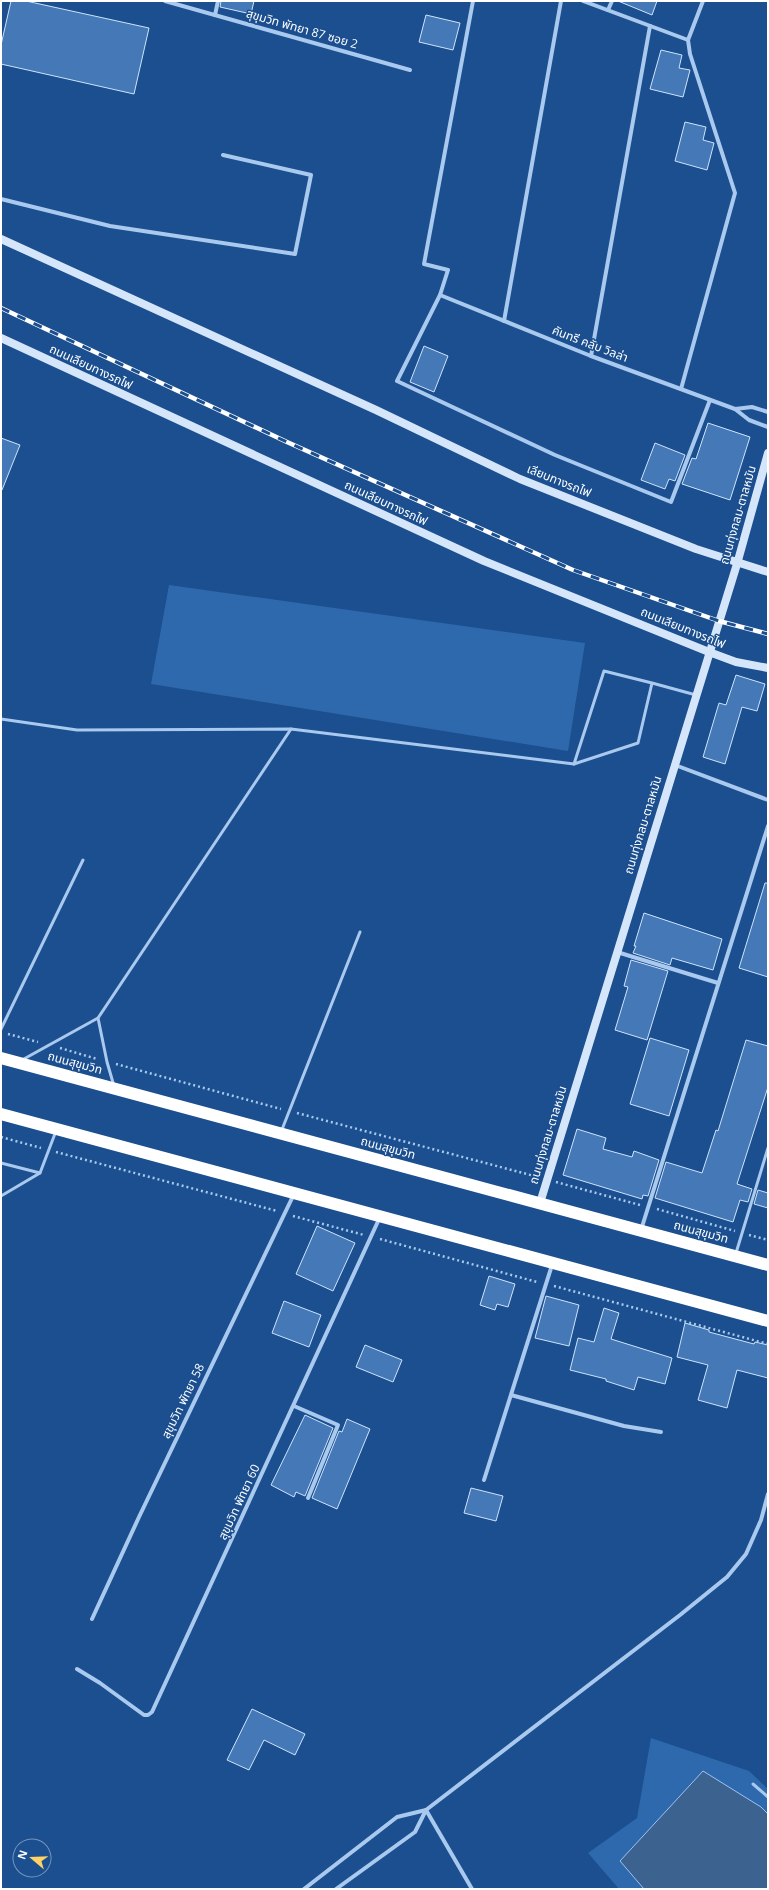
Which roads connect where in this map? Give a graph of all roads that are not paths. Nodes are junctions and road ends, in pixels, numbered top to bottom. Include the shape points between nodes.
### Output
1 (165, 1) edge
2 (218, 1) edge
3 (473, 1) edge
4 (561, 1) edge
5 (583, 1) edge
6 (612, 1) edge
7 (703, 1) edge
8 (608, 10) junction
9 (215, 15) junction
10 (650, 26) junction
11 (688, 40) junction
12 (410, 70) dead end
13 (223, 155) dead end
14 (1, 199) edge
15 (1, 239) edge
16 (440, 295) junction
17 (504, 321) junction
18 (1, 338) edge
19 (591, 356) junction
20 (681, 389) junction
21 (710, 400) junction
22 (735, 409) junction
23 (768, 412) edge
24 (768, 427) edge
25 (768, 453) edge
26 (737, 564) junction
27 (768, 572) edge
28 (709, 652) junction
29 (768, 668) edge
30 (652, 682) junction
31 (696, 695) junction
32 (1, 719) edge
33 (291, 729) junction
34 (574, 764) junction
35 (674, 764) junction
36 (768, 800) edge
37 (768, 826) edge
38 (83, 860) dead end
39 (360, 932) dead end
40 (616, 952) junction
41 (718, 983) junction
42 (98, 1018) junction
43 (1, 1029) edge
44 (1, 1058) edge
45 (18, 1062) junction
46 (115, 1088) junction
47 (1, 1114) edge
48 (56, 1130) junction
49 (280, 1133) junction
50 (768, 1148) edge
51 (1, 1163) edge
52 (40, 1173) junction
53 (294, 1193) junction
54 (1, 1196) edge
55 (540, 1203) junction
56 (381, 1217) junction
57 (641, 1231) junction
58 (735, 1256) junction
59 (552, 1263) junction
60 (768, 1265) edge
61 (768, 1321) edge
62 (511, 1395) junction
63 (294, 1406) junction
64 (661, 1432) dead end
65 (484, 1480) dead end
66 (768, 1494) edge
67 (308, 1498) dead end
68 (92, 1619) dead end
69 (77, 1669) dead end
70 (753, 1784) dead end
71 (768, 1797) edge
72 (426, 1810) junction
73 (304, 1889) edge
74 (336, 1889) edge
75 (472, 1889) edge

1 - 9 street, สุขุมวิท พัทยา 87 ซอย 2
2 - 9 street
3 - 16 street via 424,264 448,270
4 - 17 street
5 - 8 street
6 - 8 street
7 - 11 street
8 - 10 street
9 - 12 street, สุขุมวิท พัทยา 87 ซอย 2
10 - 11 street
10 - 19 street
11 - 20 street via 735,193
13 - 14 street via 311,175 295,254 110,226
15 - 26 street, เลียบทางรถไฟ via 376,410 520,479
16 - 17 street, คันทรี คลับ วิลล่า
16 - 21 street via 397,381 555,455 671,502
17 - 19 street, คันทรี คลับ วิลล่า
18 - 28 street, ถนนเลียบทางรถไฟ via 484,561
19 - 20 street, คันทรี คลับ วิลล่า
20 - 21 street, คันทรี คลับ วิลล่า
21 - 22 street, คันทรี คลับ วิลล่า
22 - 23 street, คันทรี คลับ วิลล่า via 752,407
22 - 24 street, คันทรี คลับ วิลล่า via 749,420
25 - 26 street, ถนนทุ่งกลม-ตาลหมัน
26 - 27 street
26 - 28 street, ถนนทุ่งกลม-ตาลหมัน
28 - 29 street, ถนนเลียบทางรถไฟ via 736,662
28 - 31 street, ถนนทุ่งกลม-ตาลหมัน
30 - 31 lane
30 - 34 lane via 638,743
30 - 34 lane via 604,670
31 - 35 street, ถนนทุ่งกลม-ตาลหมัน
32 - 33 lane via 77,730
33 - 34 lane
33 - 42 lane
35 - 36 street
35 - 40 street, ถนนทุ่งกลม-ตาลหมัน
37 - 41 street
38 - 43 lane
39 - 49 lane
40 - 41 street
40 - 55 street, ถนนทุ่งกลม-ตาลหมัน
41 - 57 street
42 - 45 lane
42 - 46 lane
44 - 45 highway, ถนนสุขุมวิท
45 - 46 highway, ถนนสุขุมวิท
46 - 49 highway, ถนนสุขุมวิท
47 - 48 highway
48 - 52 lane
48 - 53 highway
49 - 55 highway, ถนนสุขุมวิท
50 - 58 lane
51 - 52 lane
52 - 54 lane
53 - 56 highway
53 - 68 street, สุขุมวิท พัทยา 58
55 - 57 highway, ถนนสุขุมวิท
56 - 59 highway
56 - 63 street, สุขุมวิท พัทยา 60
57 - 58 highway, ถนนสุขุมวิท
58 - 60 highway, ถนนสุขุมวิท
59 - 61 highway
59 - 62 street
62 - 64 street via 624,1426
62 - 65 street
63 - 67 street via 338,1425
63 - 69 street, สุขุมวิท พัทยา 60 via 152,1712 144,1715
66 - 72 street via 761,1520 746,1554 727,1577
70 - 71 lane
72 - 73 street via 397,1817
72 - 74 street via 415,1832
72 - 75 street

